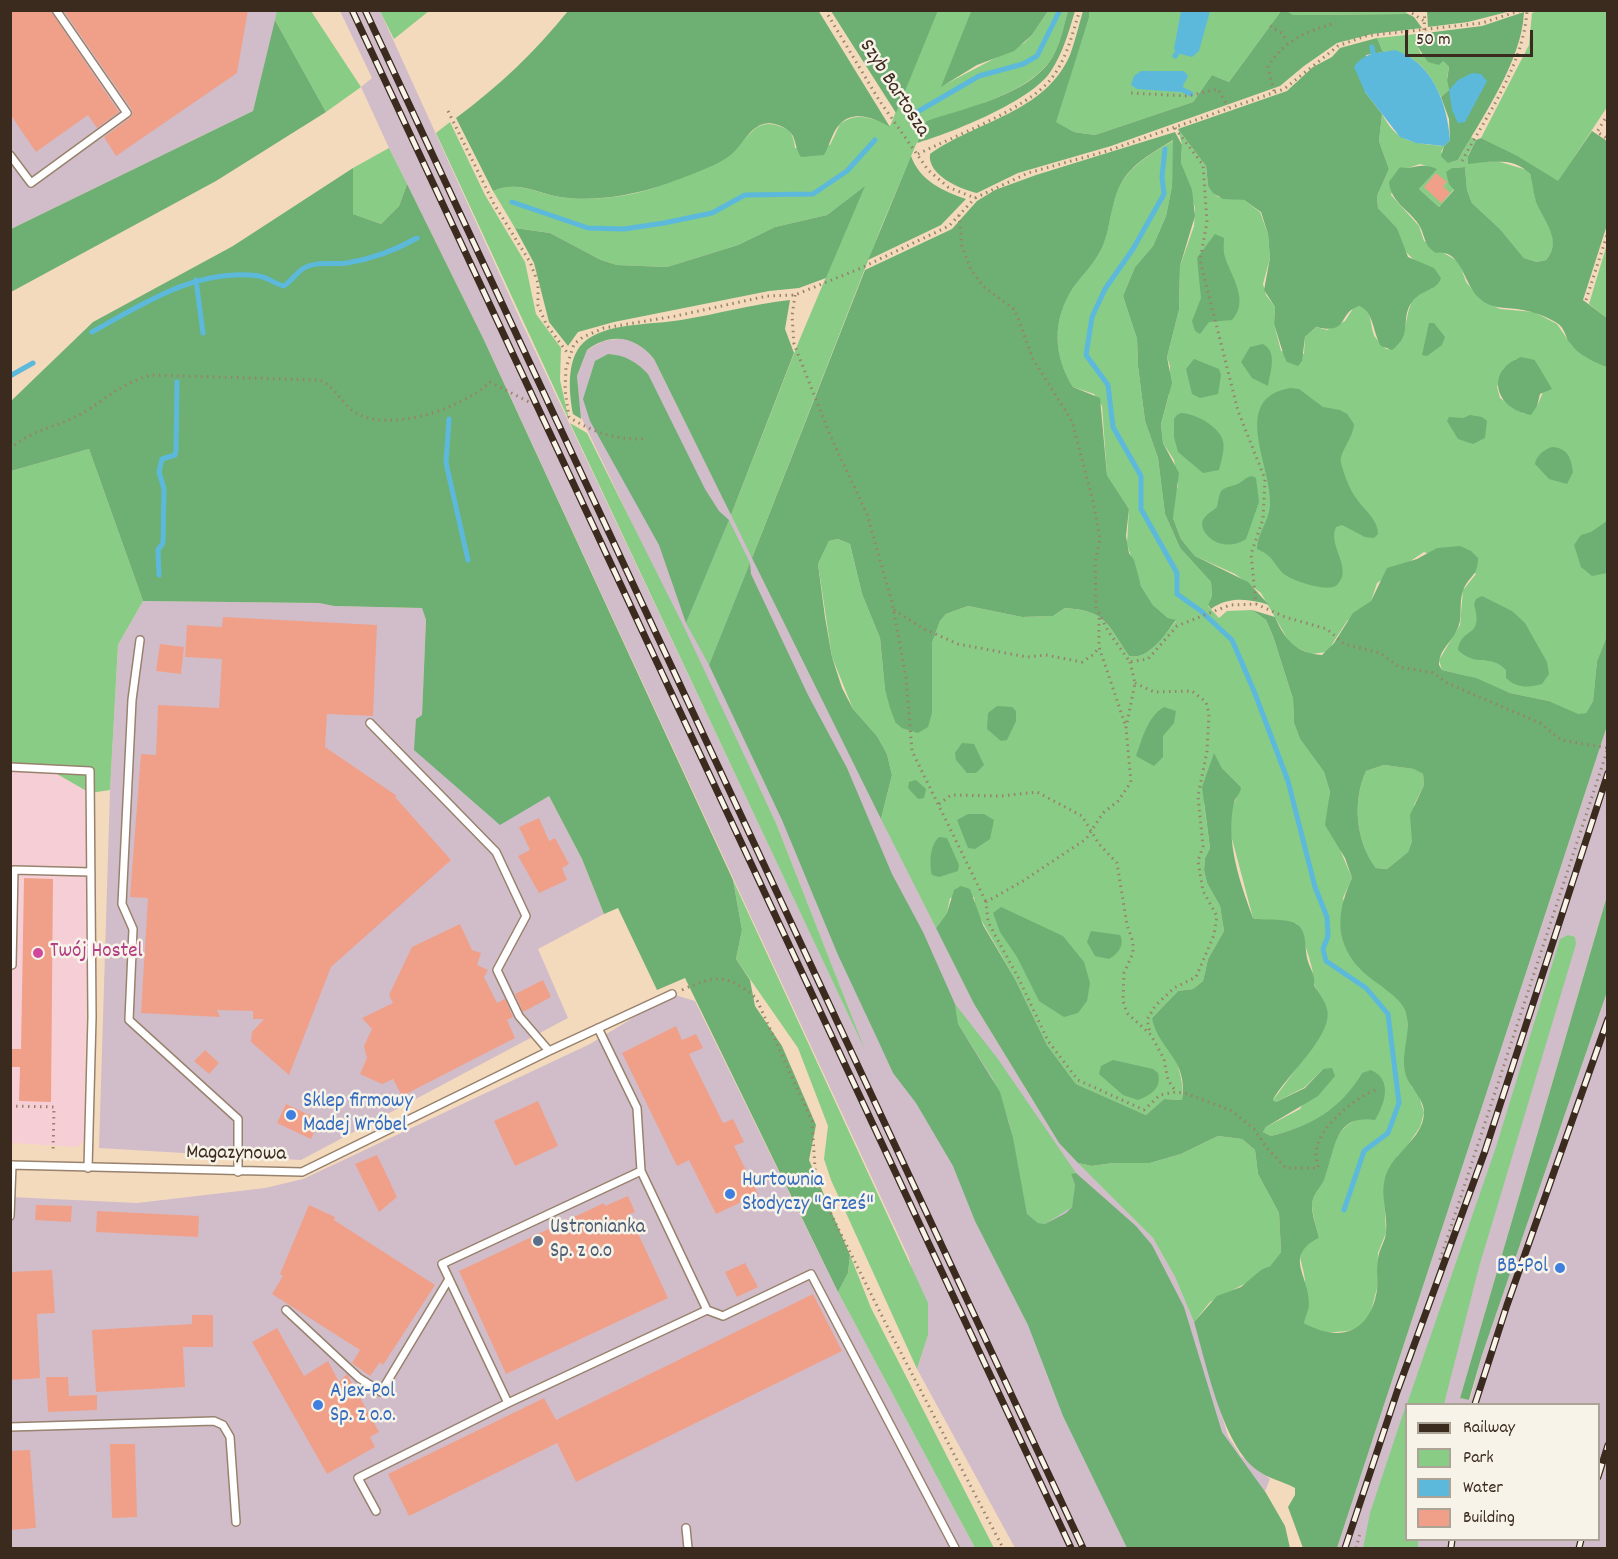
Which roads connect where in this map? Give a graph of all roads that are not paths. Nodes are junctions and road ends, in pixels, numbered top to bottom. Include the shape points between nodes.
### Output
1 (56, 10) edge
2 (10, 155) edge
3 (140, 640) dead end
4 (370, 723) dead end
5 (10, 767) edge
6 (91, 872) junction
7 (12, 964) dead end
8 (672, 994) road end
9 (598, 1028) junction
10 (549, 1051) junction
11 (11, 1165) edge
12 (88, 1168) junction
13 (642, 1171) junction
14 (238, 1172) junction
15 (10, 1216) edge
16 (449, 1279) junction
17 (286, 1310) dead end
18 (707, 1310) junction
19 (507, 1403) junction
20 (10, 1427) edge
21 (376, 1511) dead end
22 (236, 1522) dead end
23 (686, 1528) dead end
24 (688, 1548) edge
25 (955, 1548) edge

1 - 2 lane via 127,113 31,183
3 - 14 lane via 132,700 122,904 133,929 129,1020 238,1119
4 - 10 lane via 496,852 526,916 497,970 519,1016
5 - 6 lane via 90,771
6 - 7 lane via 14,870
6 - 12 lane
8 - 9 lane, Magazynowa
9 - 10 lane, Magazynowa
9 - 13 lane via 637,1108
10 - 14 lane, Magazynowa via 302,1172
11 - 12 lane, Magazynowa
11 - 15 lane
12 - 14 lane, Magazynowa
13 - 16 lane via 442,1264
13 - 18 lane
16 - 17 lane via 381,1392 359,1378
16 - 19 lane
18 - 19 lane
18 - 25 lane via 723,1316 811,1274
19 - 21 lane via 358,1478
20 - 22 lane via 214,1421 223,1425 230,1437
23 - 24 lane

